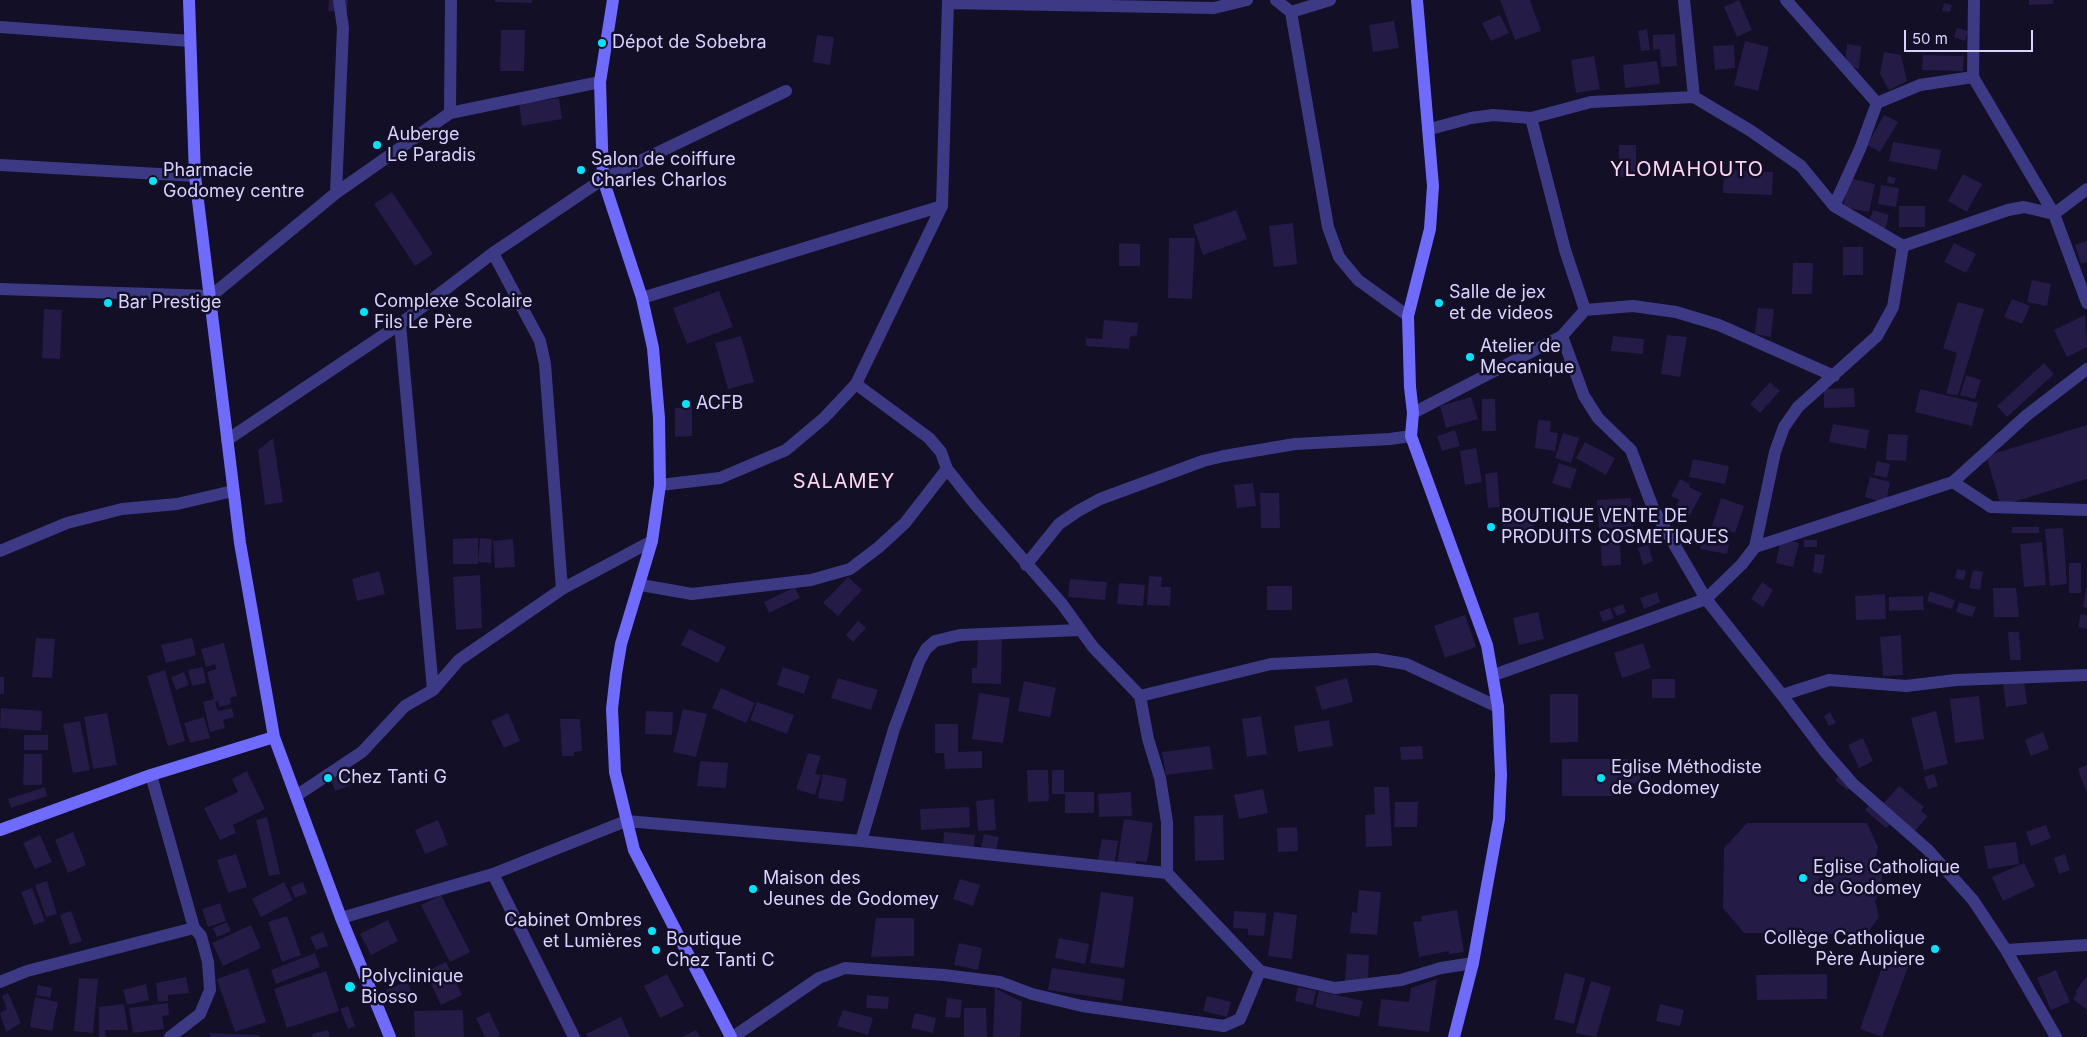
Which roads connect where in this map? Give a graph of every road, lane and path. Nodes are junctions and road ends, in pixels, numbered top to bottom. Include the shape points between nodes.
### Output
1 (189, 0) edge
2 (340, 0) edge
3 (451, 0) edge
4 (613, 0) edge
5 (1247, 0) edge
6 (1276, 0) edge
7 (1330, 0) edge
8 (1417, 0) edge
9 (1684, 0) edge
10 (1786, 0) edge
11 (1974, 0) edge
12 (948, 1) edge
13 (1292, 12) junction
14 (0, 27) edge
15 (190, 41) junction
16 (1973, 77) junction
17 (600, 82) junction
18 (786, 91) dead end
19 (1694, 97) junction
20 (1877, 103) junction
21 (450, 113) junction
22 (1531, 118) junction
23 (1430, 129) junction
24 (0, 164) edge
25 (195, 176) junction
26 (603, 179) junction
27 (2087, 189) edge
28 (336, 193) junction
29 (942, 206) junction
30 (1834, 206) junction
31 (2054, 214) junction
32 (1903, 246) junction
33 (493, 253) junction
34 (0, 289) edge
35 (211, 296) junction
36 (642, 298) junction
37 (2087, 303) edge
38 (1585, 310) junction
39 (1408, 316) junction
40 (400, 324) junction
41 (1562, 336) junction
42 (2087, 370) edge
43 (1834, 376) junction
44 (856, 384) junction
45 (1413, 413) junction
46 (1411, 436) junction
47 (227, 440) junction
48 (947, 469) junction
49 (1953, 482) junction
50 (660, 485) junction
51 (232, 491) junction
52 (2087, 510) edge
53 (652, 541) junction
54 (1755, 547) junction
55 (0, 551) edge
56 (1026, 565) junction
57 (641, 584) junction
58 (562, 589) junction
59 (1706, 599) junction
60 (1080, 630) junction
61 (1494, 675) junction
62 (2087, 675) edge
63 (433, 690) junction
64 (1140, 696) junction
65 (1782, 696) junction
66 (1498, 707) junction
67 (274, 738) junction
68 (151, 775) junction
69 (296, 796) junction
70 (626, 821) junction
71 (0, 830) edge
72 (861, 842) junction
73 (1167, 873) junction
74 (493, 874) junction
75 (341, 918) junction
76 (194, 928) junction
77 (2087, 945) edge
78 (2006, 950) junction
79 (1473, 963) junction
80 (1260, 971) junction
81 (0, 982) edge
82 (170, 1037) edge
83 (390, 1037) edge
84 (574, 1037) edge
85 (732, 1037) edge
86 (1454, 1037) edge
87 (2056, 1037) edge

1 - 15 main road
2 - 28 street via 343,28
3 - 21 street
4 - 17 main road
5 - 12 street via 1214,8
6 - 13 street
7 - 13 street
8 - 23 main road
9 - 19 street
10 - 20 street
11 - 16 street
12 - 29 street
13 - 39 street via 1328,227 1339,257 1358,280
14 - 15 street
15 - 25 main road
16 - 20 street via 1920,85
16 - 31 street
17 - 21 street
17 - 26 main road
18 - 26 street
19 - 22 street via 1591,102
19 - 30 street via 1801,166
20 - 30 street
21 - 28 street
22 - 23 street via 1493,115
22 - 38 street
23 - 39 main road via 1434,186 1430,229
24 - 25 street
25 - 35 main road
26 - 33 street
26 - 36 main road
27 - 31 street
28 - 35 street
29 - 36 street
29 - 44 street
30 - 32 street
31 - 32 street via 2024,207 2008,210
31 - 37 street
32 - 43 street via 1893,307 1877,336
33 - 40 street
33 - 58 street via 540,341
34 - 35 street
35 - 47 main road
36 - 50 main road via 653,348
38 - 41 street
38 - 43 street via 1633,306 1676,312 1719,325
39 - 45 main road
40 - 47 street
40 - 63 street
41 - 45 street
41 - 59 street via 1584,396 1598,418 1631,450 1653,508
42 - 49 street via 2027,415
43 - 54 street via 1798,407 1784,428 1775,452
44 - 48 street via 929,438 941,452
44 - 50 street via 824,418 786,450 720,478
45 - 46 main road
46 - 56 street via 1295,444 1203,461 1078,510 1059,524
46 - 61 main road via 1488,645
47 - 51 main road
48 - 56 street
48 - 57 street via 905,523 850,569 811,580 692,594
49 - 52 street via 1991,507
49 - 54 street
50 - 53 main road
51 - 55 street via 177,504 122,509 67,523
51 - 67 main road
53 - 57 main road
53 - 58 street
54 - 59 street
56 - 60 street via 1062,604
57 - 70 main road via 621,644 612,709 616,772
58 - 63 street via 459,660
59 - 61 street
59 - 65 street
60 - 64 street
60 - 72 street via 960,635 935,641 926,649 894,730
61 - 66 main road
62 - 65 street via 1956,680 1906,686 1829,680
63 - 69 street via 405,706 362,752
64 - 66 street via 1271,664 1376,659 1406,664
64 - 73 street via 1167,822
65 - 78 street via 1853,784 1928,850 1972,900
66 - 79 main road via 1499,819
67 - 68 main road
67 - 69 main road
68 - 71 main road
68 - 76 street
69 - 75 main road
70 - 72 street
70 - 74 street
70 - 85 main road via 634,850
72 - 73 street
73 - 80 street
74 - 75 street
74 - 84 street
75 - 83 main road
76 - 81 street via 27,971
76 - 82 street via 201,936 208,962 210,990 200,1014
77 - 78 street
78 - 87 street
79 - 80 street via 1401,980 1335,988
79 - 86 main road
80 - 85 street via 1240,1019 1224,1026 1082,1006 1032,994 1000,982 944,974 845,968 818,978

